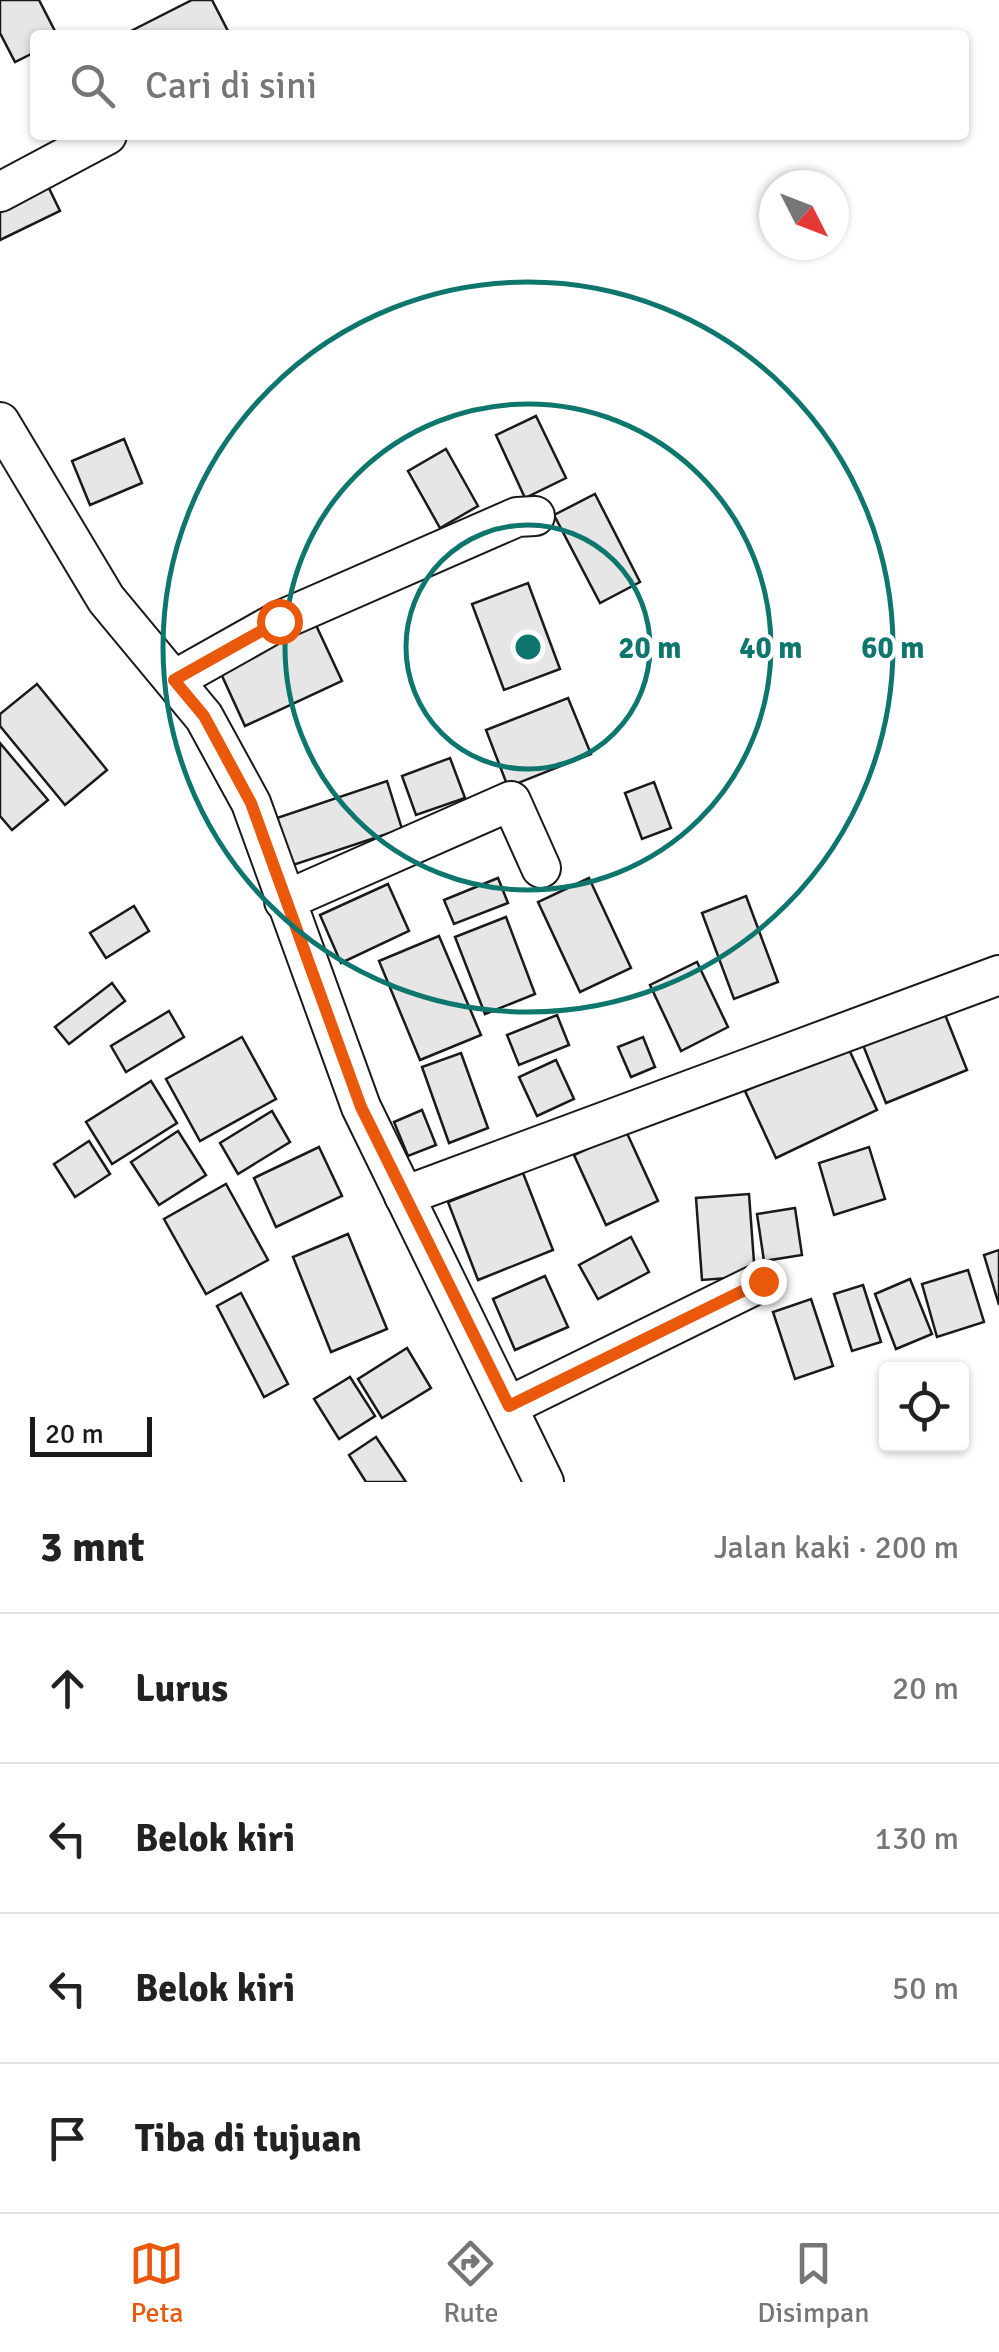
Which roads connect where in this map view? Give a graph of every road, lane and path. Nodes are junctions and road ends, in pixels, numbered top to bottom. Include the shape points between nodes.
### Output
1 (98, 140) edge
2 (0, 192) edge
3 (0, 422) edge
4 (535, 516) dead end
5 (174, 680) junction
6 (541, 868) dead end
7 (284, 901) junction
8 (999, 976) edge
9 (404, 1196) junction
10 (763, 1281) dead end
11 (509, 1406) junction
12 (544, 1482) edge

1 - 2 street
3 - 5 street via 106,599
4 - 5 street via 279,621
5 - 7 street via 204,716 251,803
6 - 7 street via 511,802
7 - 9 street via 361,1107
8 - 9 street
9 - 11 street
10 - 11 street
11 - 12 street

